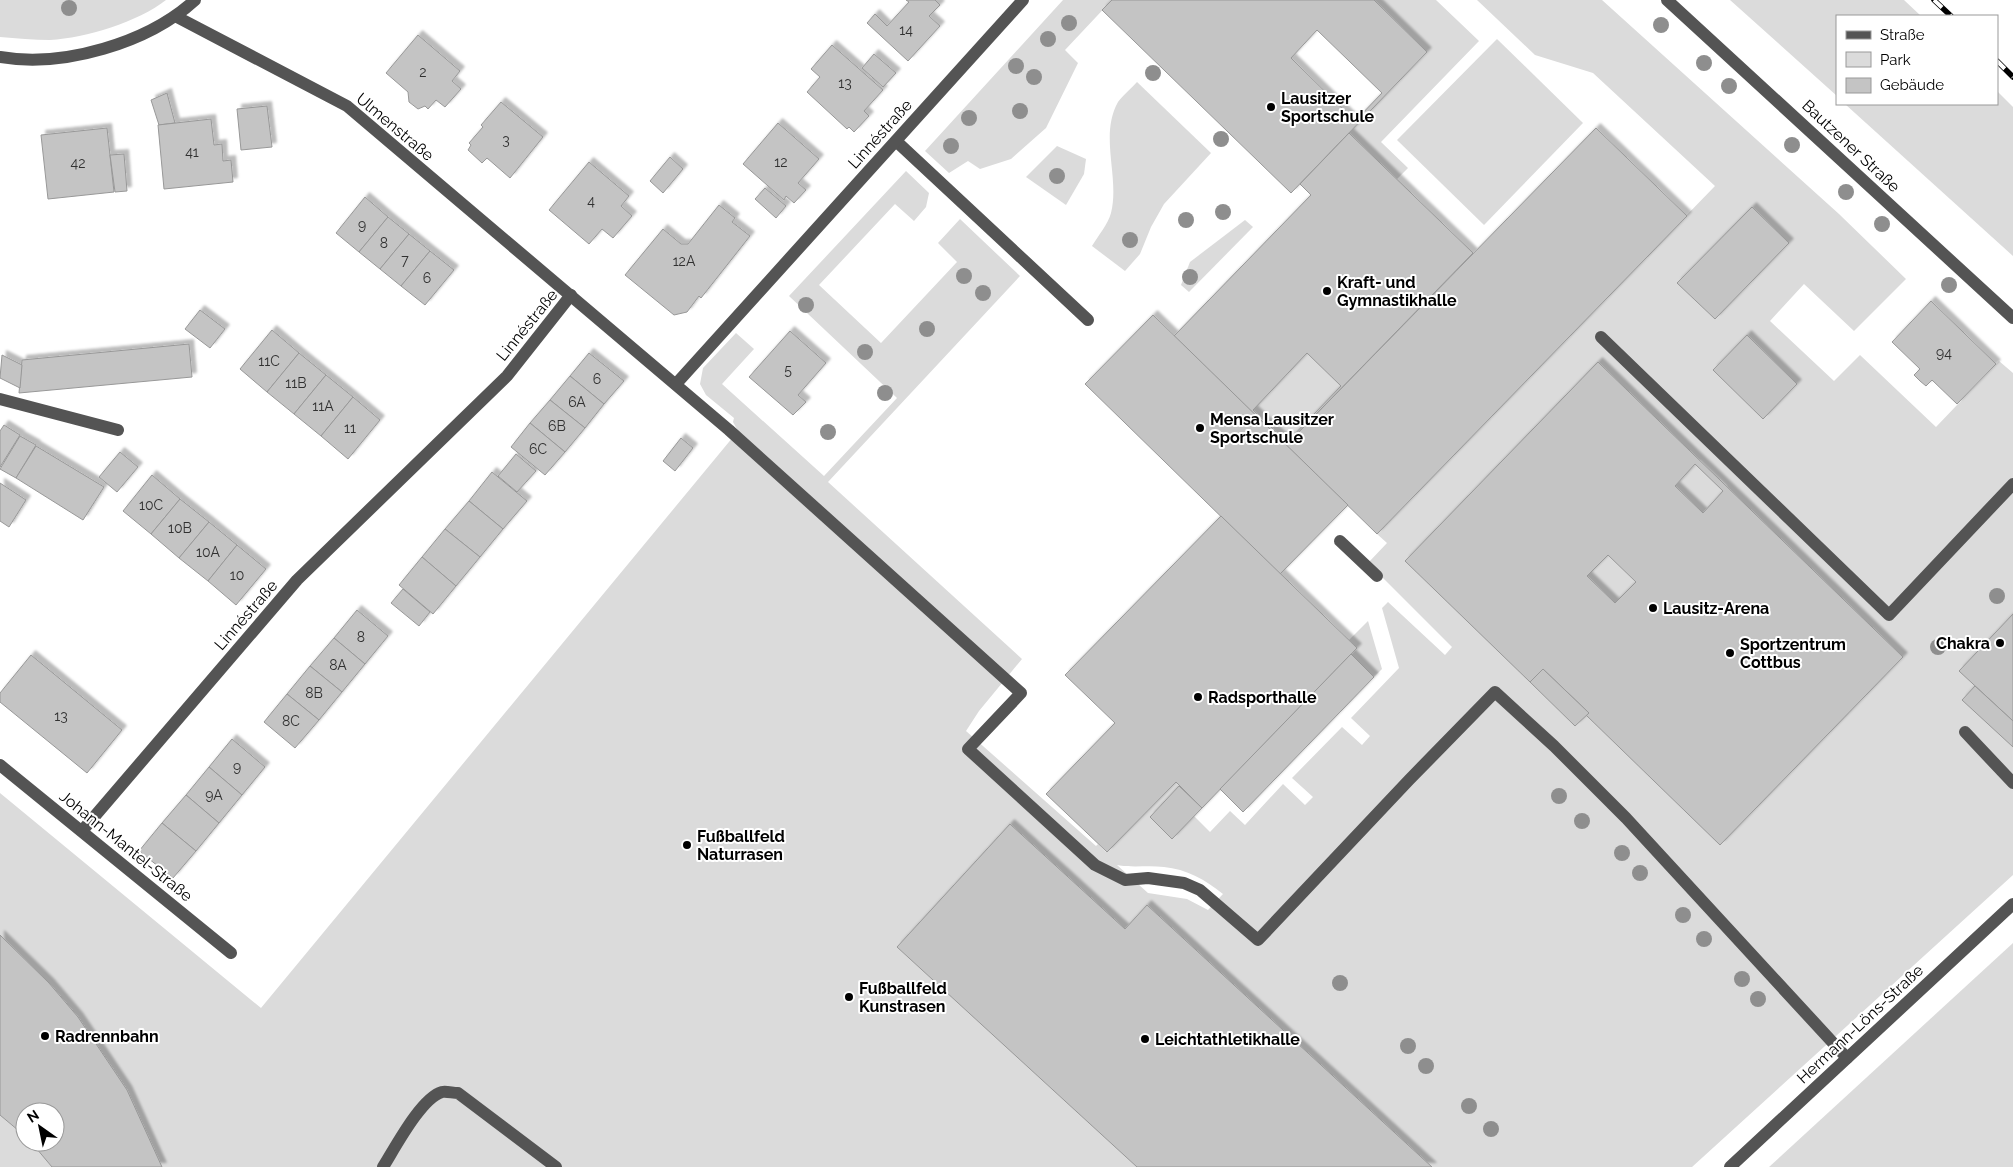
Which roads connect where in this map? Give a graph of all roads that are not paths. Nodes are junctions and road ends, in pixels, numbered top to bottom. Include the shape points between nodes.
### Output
1 (195, 0) edge
2 (1023, 0) edge
3 (1667, 0) edge
4 (177, 17) junction
5 (0, 57) edge
6 (896, 141) junction
7 (571, 295) junction
8 (2013, 318) edge
9 (1088, 320) dead end
10 (1602, 337) dead end
11 (676, 384) junction
12 (0, 399) edge
13 (118, 430) dead end
14 (2013, 484) edge
15 (1340, 540) dead end
16 (1377, 576) dead end
17 (1965, 732) dead end
18 (0, 765) edge
19 (2013, 783) edge
20 (82, 831) junction
21 (2013, 904) edge
22 (231, 954) dead end
23 (1847, 1058) junction
24 (383, 1167) edge
25 (556, 1167) edge
26 (1730, 1167) edge

1 - 4 street
2 - 6 street, Linnéstraße
3 - 8 street, Bautzener Straße
4 - 5 street via 139,36 102,49 55,59
4 - 7 street, Ulmenstraße via 347,106
6 - 9 street
6 - 11 street, Linnéstraße
7 - 11 street, Linnéstraße
7 - 20 street, Linnéstraße via 508,376 297,580
10 - 14 street via 1889,615
11 - 23 street via 819,509 1020,693 968,749 1095,865 1125,880 1148,878 1184,883 1200,890 1258,940 1495,692 1626,818
12 - 13 street
15 - 16 street
17 - 19 street
18 - 20 street, Johann-Mantel-Straße
20 - 22 street, Johann-Mantel-Straße
21 - 23 street, Hermann-Löns-Straße
23 - 26 street, Hermann-Löns-Straße
24 - 25 street via 431,1098 443,1092 458,1093

